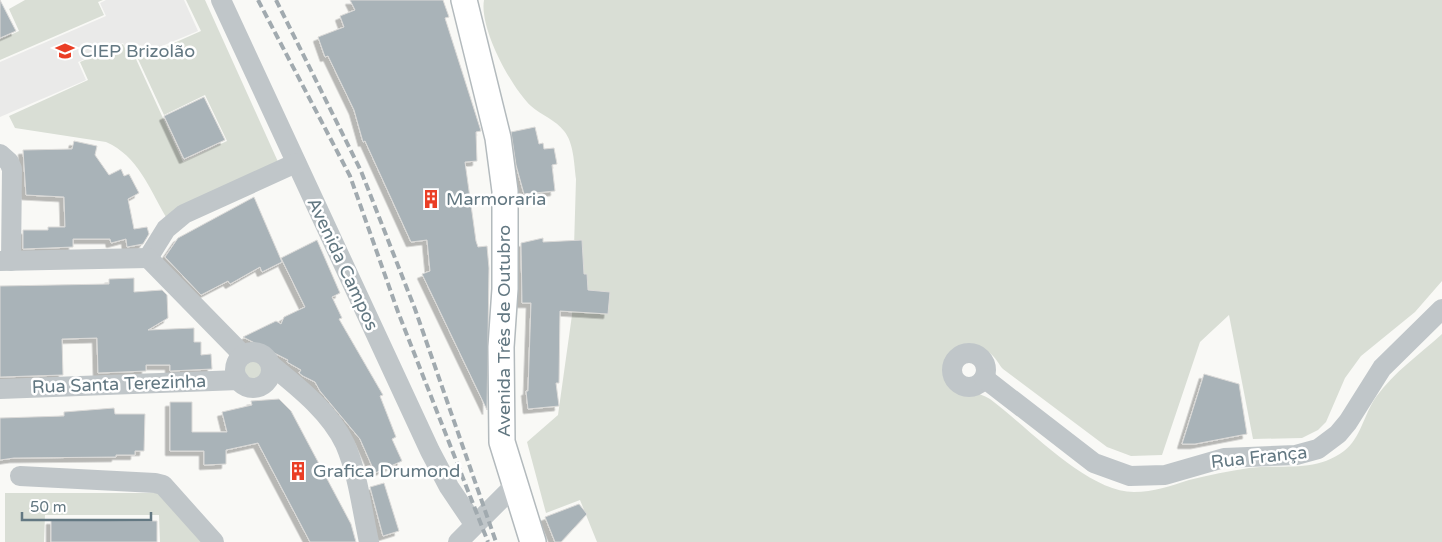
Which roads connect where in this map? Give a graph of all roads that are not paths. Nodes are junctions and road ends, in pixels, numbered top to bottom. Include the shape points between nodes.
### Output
1 (221, 0) edge
2 (464, 0) edge
3 (0, 154) edge
4 (296, 163) junction
5 (148, 258) junction
6 (6, 261) edge
7 (1442, 308) edge
8 (243, 354) junction
9 (269, 373) junction
10 (984, 378) dead end
11 (238, 380) junction
12 (0, 389) edge
13 (20, 476) dead end
14 (514, 486) junction
15 (474, 524) junction
16 (214, 542) edge
17 (369, 542) edge
18 (458, 542) edge
19 (533, 542) edge

1 - 4 street, Avenida Campos
2 - 14 main road, Avenida Três de Outubro via 498,138 505,191 502,442
3 - 6 street via 12,168
4 - 5 street via 184,214 166,229
4 - 15 street, Avenida Campos via 430,452
5 - 6 street
5 - 8 street
7 - 10 street, Rua França via 1382,368 1348,422 1318,449 1302,454 1224,458 1165,475 1130,476 1094,463
8 - 9 street via 260,353 265,356
8 - 11 street via 235,369
9 - 11 street via 253,388
9 - 17 street via 302,391 344,442
11 - 12 street, Rua Santa Terezinha
13 - 16 street via 155,482 163,485
14 - 15 street
14 - 19 main road, Avenida Três de Outubro
15 - 18 street

